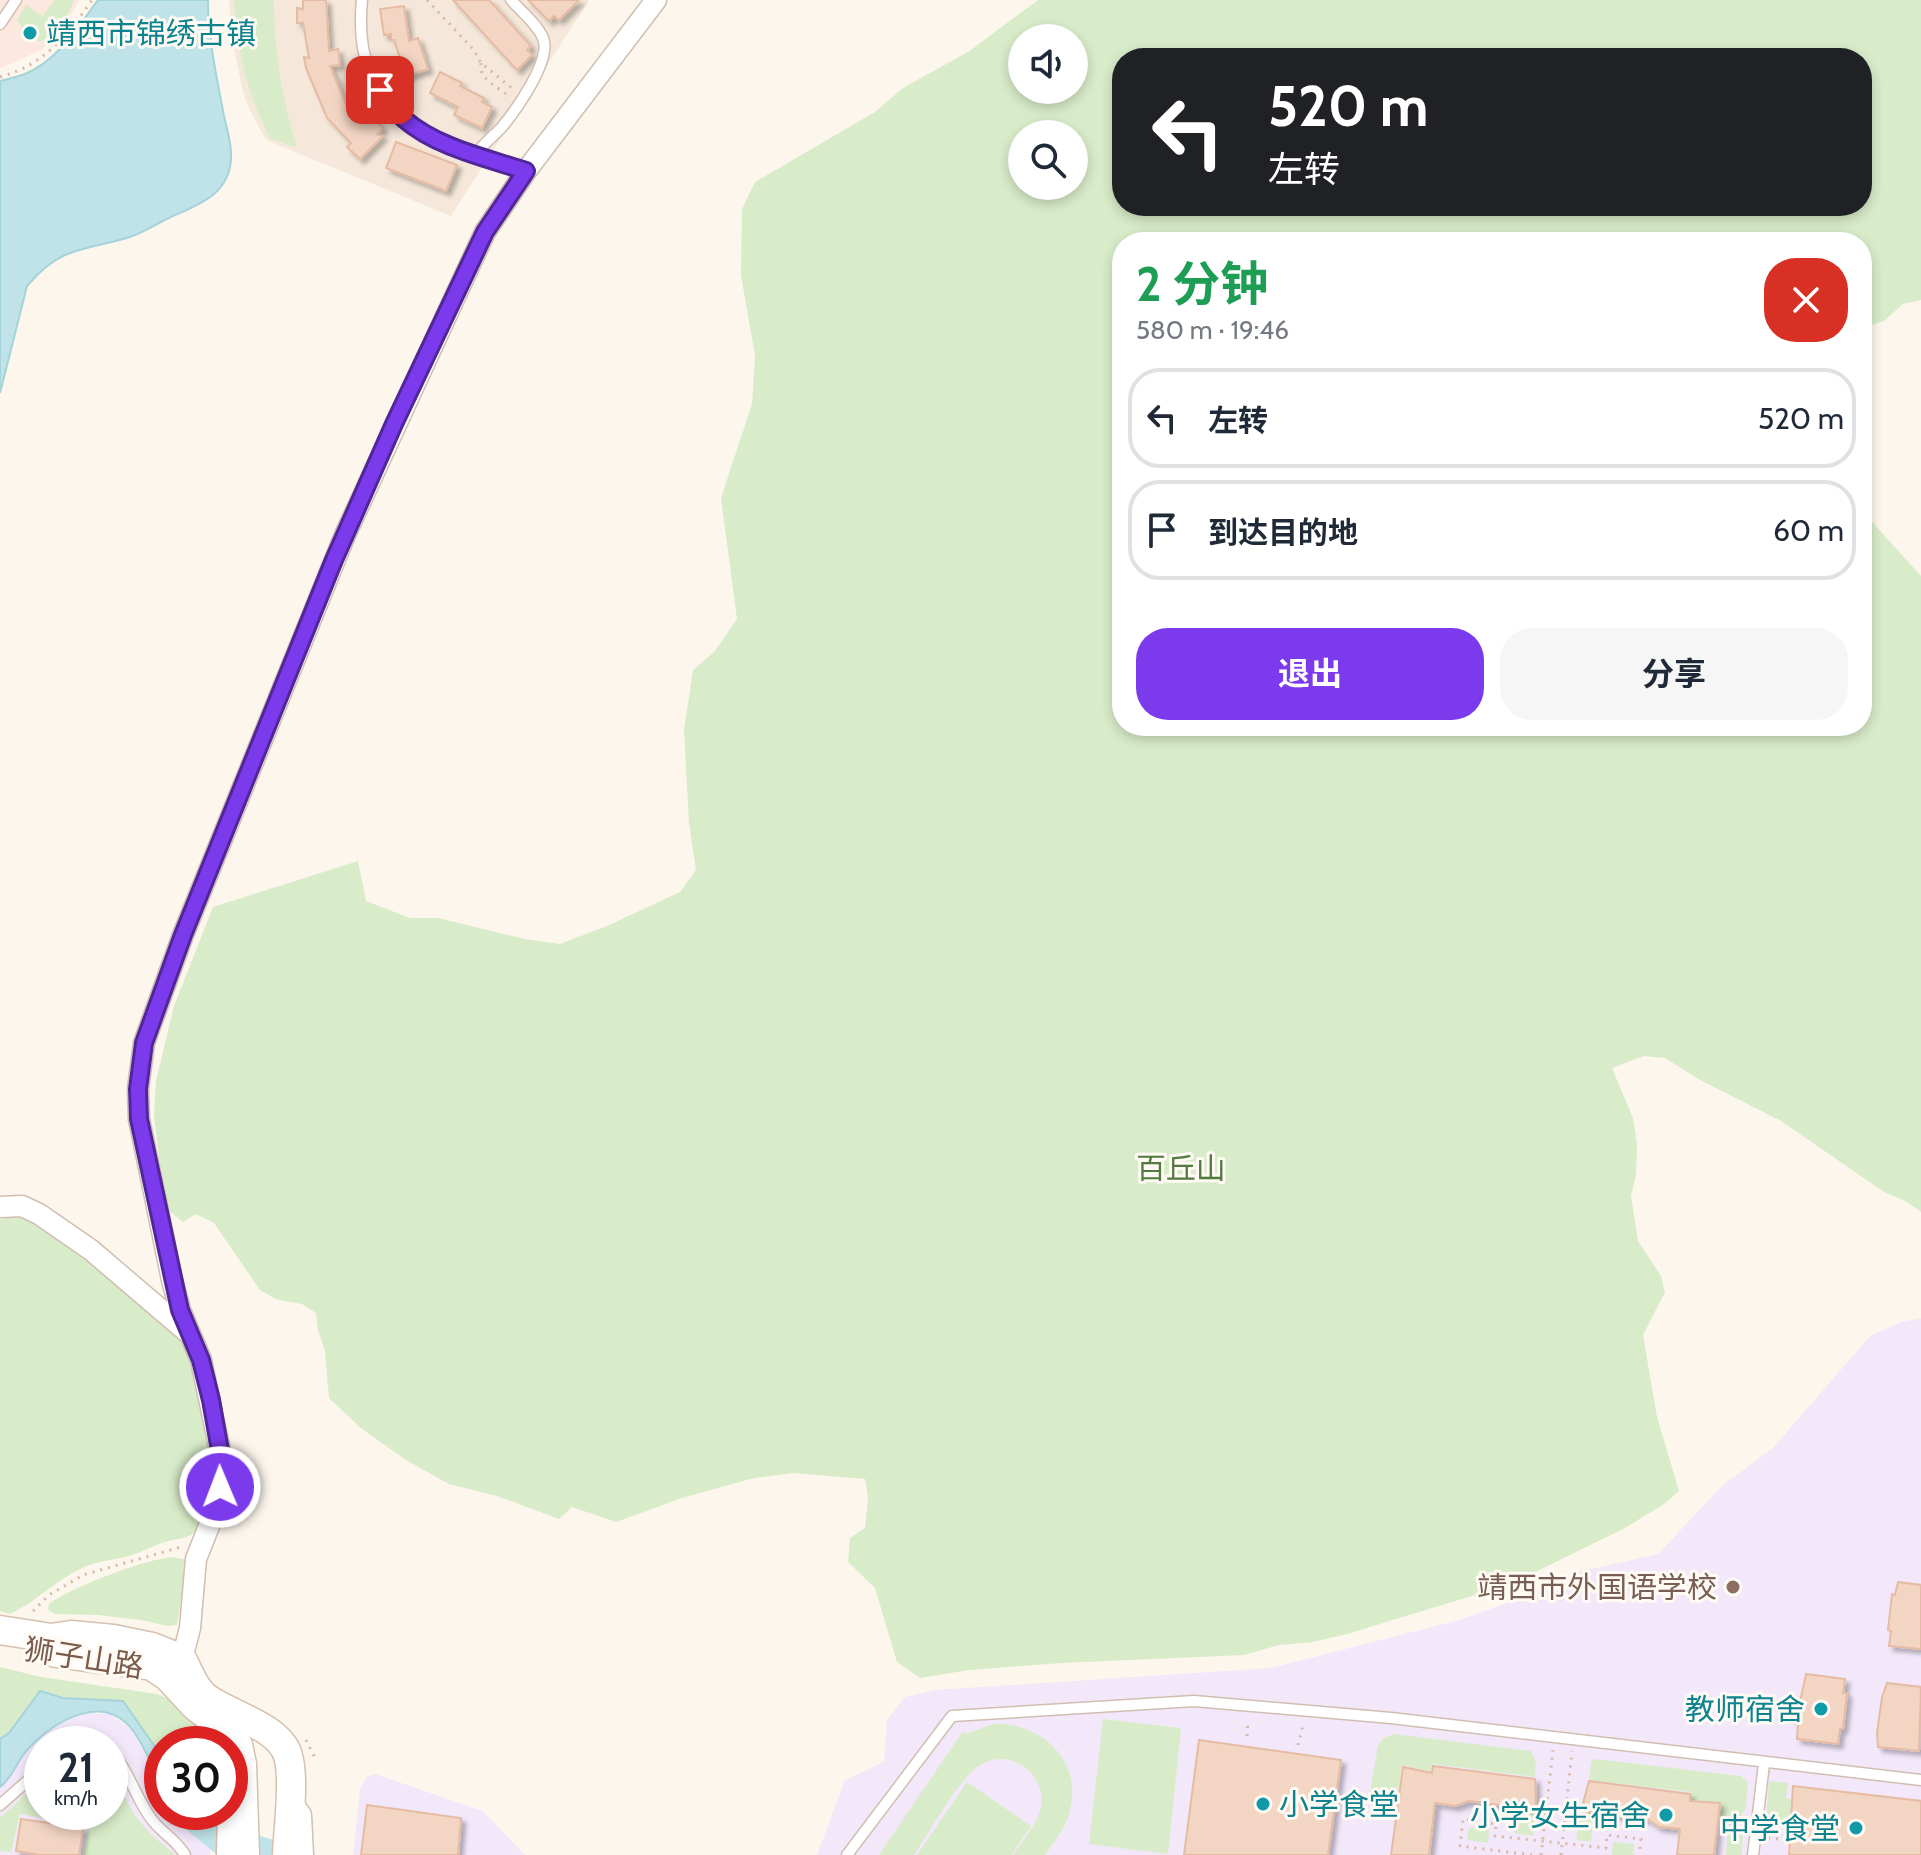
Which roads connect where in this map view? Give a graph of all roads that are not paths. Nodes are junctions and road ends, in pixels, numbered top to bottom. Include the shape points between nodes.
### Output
1 (16, 0) edge
2 (362, 0) edge
3 (511, 0) edge
4 (656, 0) edge
5 (0, 24) edge
6 (476, 155) junction
7 (526, 171) junction
8 (0, 1207) edge
9 (190, 1335) junction
10 (4, 1636) edge
11 (174, 1667) junction
12 (221, 1726) edge
13 (1764, 1764) junction
14 (128, 1778) edge
15 (1921, 1780) edge
16 (24, 1784) edge
17 (0, 1805) edge
18 (294, 1817) junction
19 (231, 1830) edge
20 (241, 1830) edge
21 (185, 1855) edge
22 (227, 1855) edge
23 (245, 1855) edge
24 (287, 1855) edge
25 (303, 1855) edge
26 (847, 1855) edge
27 (1753, 1855) edge

1 - 5 lane
2 - 6 lane via 359,33 380,90 413,125
3 - 6 lane via 539,30 544,61 504,124
4 - 7 street
6 - 7 lane
7 - 9 street via 485,232 351,521 144,1043 139,1119 172,1280
8 - 9 street via 22,1206 39,1214 91,1250
9 - 11 street via 201,1360 221,1456 220,1487 196,1559 190,1628
10 - 11 main road, 狮子山路 via 113,1639 152,1647
11 - 12 main road via 196,1707
11 - 18 main road via 208,1699 275,1737 288,1754
13 - 15 lane
13 - 26 lane via 1194,1701 952,1716
13 - 27 lane
14 - 21 lane via 152,1821
16 - 17 lane
18 - 24 main road
18 - 25 street
19 - 22 street
20 - 23 main road

